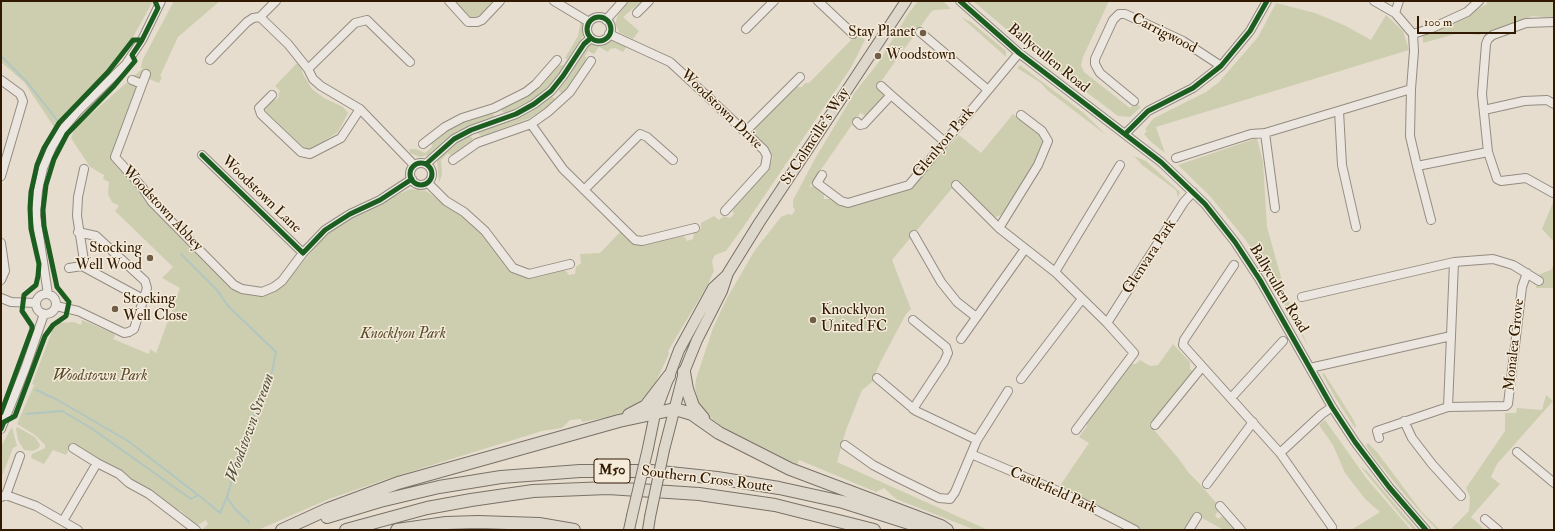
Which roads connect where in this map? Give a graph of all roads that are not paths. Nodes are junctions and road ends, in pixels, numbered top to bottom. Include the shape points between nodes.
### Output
1 (161, 1) edge
2 (276, 1) edge
3 (449, 1) edge
4 (500, 1) edge
5 (554, 1) edge
6 (623, 1) edge
7 (649, 1) edge
8 (774, 1) edge
9 (818, 1) edge
10 (906, 1) edge
11 (960, 1) edge
12 (1267, 1) edge
13 (1374, 1) edge
14 (1399, 1) edge
15 (1479, 1) edge
16 (637, 12) dead end
17 (1395, 13) junction
18 (260, 17) junction
19 (606, 20) junction
20 (589, 22) junction
21 (1554, 22) edge
22 (746, 29) dead end
23 (920, 32) dead end
24 (609, 34) junction
25 (853, 34) dead end
26 (1413, 34) junction
27 (591, 38) junction
28 (1019, 53) junction
29 (210, 60) dead end
30 (557, 60) dead end
31 (591, 61) dead end
32 (410, 62) dead end
33 (1221, 66) junction
34 (308, 69) junction
35 (146, 74) dead end
36 (800, 77) dead end
37 (1, 80) edge
38 (132, 80) dead end
39 (142, 84) junction
40 (881, 86) dead end
41 (1411, 89) junction
42 (988, 90) junction
43 (551, 91) junction
44 (272, 95) dead end
45 (891, 95) junction
46 (562, 101) junction
47 (1134, 101) dead end
48 (1554, 104) edge
49 (494, 108) junction
50 (360, 109) junction
51 (1484, 110) junction
52 (1339, 111) junction
53 (1021, 115) dead end
54 (500, 121) junction
55 (857, 122) dead end
56 (531, 124) junction
57 (471, 130) junction
58 (745, 132) junction
59 (1265, 133) junction
60 (1125, 134) junction
61 (944, 142) junction
62 (477, 143) junction
63 (424, 144) dead end
64 (4, 149) edge
65 (1488, 152) junction
66 (202, 155) dead end
67 (1176, 158) dead end
68 (453, 160) dead end
69 (673, 160) dead end
70 (426, 164) junction
71 (414, 165) junction
72 (1120, 165) dead end
73 (1417, 166) junction
74 (84, 169) dead end
75 (822, 175) dead end
76 (1, 176) edge
77 (412, 179) junction
78 (428, 183) junction
79 (956, 185) dead end
80 (584, 190) junction
81 (1193, 192) junction
82 (1553, 193) edge
83 (1275, 208) dead end
84 (725, 211) dead end
85 (1431, 220) dead end
86 (999, 228) junction
87 (1356, 228) dead end
88 (691, 229) dead end
89 (78, 232) junction
90 (914, 235) dead end
91 (1, 243) edge
92 (1025, 249) junction
93 (303, 253) junction
94 (1454, 262) junction
95 (570, 264) dead end
96 (1234, 265) dead end
97 (85, 267) junction
98 (69, 268) dead end
99 (1056, 272) junction
100 (1527, 273) junction
101 (728, 274) junction
102 (1, 280) edge
103 (1540, 281) dead end
104 (48, 294) junction
105 (1302, 297) dead end
106 (1, 298) edge
107 (143, 299) junction
108 (1082, 299) junction
109 (36, 303) junction
110 (56, 306) junction
111 (44, 314) junction
112 (976, 317) junction
113 (914, 320) dead end
114 (1107, 323) junction
115 (1451, 336) junction
116 (961, 339) dead end
117 (1283, 340) dead end
118 (1202, 367) junction
119 (1310, 368) junction
120 (684, 372) junction
121 (669, 376) junction
122 (877, 378) dead end
123 (1021, 379) dead end
124 (1008, 391) dead end
125 (1231, 398) junction
126 (1332, 407) junction
127 (1448, 407) junction
128 (675, 409) junction
129 (913, 409) junction
130 (655, 414) junction
131 (619, 421) junction
132 (1404, 421) junction
133 (1253, 422) junction
134 (708, 424) junction
135 (1155, 425) dead end
136 (1, 429) edge
137 (1076, 430) dead end
138 (1379, 438) dead end
139 (977, 440) junction
140 (845, 445) dead end
141 (73, 448) dead end
142 (1517, 452) dead end
143 (971, 454) junction
144 (1280, 454) junction
145 (20, 456) dead end
146 (98, 463) junction
147 (1554, 483) edge
148 (1207, 484) dead end
149 (4, 496) edge
150 (1461, 496) dead end
151 (1220, 506) dead end
152 (1197, 516) dead end
153 (1485, 519) dead end
154 (63, 521) junction
155 (1332, 527) dead end
156 (78, 530) edge
157 (196, 530) edge
158 (282, 530) edge
159 (292, 530) edge
160 (346, 530) edge
161 (397, 530) edge
162 (574, 530) edge
163 (629, 530) edge
164 (648, 530) edge
165 (874, 530) edge
166 (931, 530) edge
167 (947, 530) edge
168 (1135, 530) edge
169 (1190, 530) edge
170 (1241, 530) edge
171 (1426, 530) edge
172 (1498, 530) edge

1 - 104 street via 142,40 126,64 63,129 43,168 36,216
2 - 18 street
3 - 4 street via 468,22 477,22
5 - 20 street
6 - 19 street
7 - 16 street
8 - 22 street
9 - 25 street
10 - 101 main road, St Colmcille's Way
11 - 28 street, Ballycullen Road
12 - 33 street via 1250,31
13 - 17 street
14 - 17 street
15 - 26 street via 1468,12
17 - 26 street
18 - 29 street via 246,22
18 - 34 street via 288,44
19 - 20 street via 595,18
19 - 24 street via 610,26
20 - 27 street via 587,29
21 - 51 street via 1526,23 1488,39 1482,94
23 - 42 street
24 - 27 street via 601,40
24 - 58 street, Woodstown Drive via 670,62
26 - 41 street
27 - 43 street
28 - 42 street, Glenlyon Park
28 - 60 street, Ballycullen Road
30 - 49 street via 536,84 511,101
31 - 46 street
32 - 34 street via 367,20 355,23
33 - 47 street, Carrigwood via 1183,41 1126,14 1119,14 1113,20 1095,64 1100,73
33 - 60 street via 1193,88 1148,111
34 - 50 street via 313,79 321,86
35 - 39 street, Woodstown Abbey
36 - 58 street
37 - 64 street via 20,94 23,101
38 - 39 street
39 - 93 street, Woodstown Abbey via 115,156 152,202 234,285 251,292 262,292 274,287 282,281
40 - 45 street
41 - 52 street
41 - 73 street via 1410,136
42 - 61 street, Glenlyon Park
43 - 46 street
43 - 54 street via 534,104
44 - 50 street via 259,108 261,114 301,152 310,154 341,138
45 - 55 street via 864,124 860,125
45 - 61 street
46 - 56 street
48 - 51 street via 1547,100 1524,101
49 - 54 street
49 - 63 street via 456,121
50 - 71 street
51 - 65 street
52 - 59 street
52 - 87 street via 1342,165
53 - 86 street via 1042,130 1048,141 1038,165
54 - 57 street
56 - 62 street
56 - 80 street via 563,169
57 - 62 street
57 - 70 street via 454,139
58 - 84 street, Woodstown Drive via 764,150 767,161 762,171
59 - 67 street via 1251,134
59 - 83 street
60 - 81 street, Ballycullen Road via 1164,164
61 - 75 street, Glenlyon Park via 909,185 858,202 848,203 831,194 817,183
62 - 68 street
64 - 76 street
65 - 73 street
65 - 82 street via 1497,179 1501,181 1526,178
66 - 93 street, Woodstown Lane
69 - 80 street via 640,134
70 - 71 street
70 - 78 street via 432,173
71 - 77 street via 411,170
72 - 99 street
73 - 85 street
74 - 89 street via 78,197
77 - 78 street via 421,185
77 - 93 street via 325,230
78 - 95 street via 446,201 464,212 485,231 513,268 529,274
79 - 86 street
80 - 88 street via 634,240 642,241
81 - 114 street, Glenvara Park via 1184,202
81 - 119 street, Ballycullen Road via 1216,217 1247,259
86 - 92 street
89 - 97 street
89 - 107 street via 96,236 145,281 147,288
90 - 112 street via 929,263 953,297
91 - 102 street via 5,261 5,271
92 - 99 street
92 - 112 street
94 - 100 street, Monalea Grove via 1493,259 1513,264
94 - 105 street, Monalea Grove
94 - 115 street
96 - 118 street via 1184,340 1183,345
97 - 98 street
97 - 107 street
99 - 108 street
100 - 103 street, Monalea Grove
100 - 127 street, Monalea Grove via 1522,288 1508,404
101 - 120 main road, St Colmcille's Way
101 - 121 main road, St Colmcille's Way via 713,288 679,350
104 - 109 street via 40,296
104 - 110 street via 54,297
106 - 109 street via 12,302
107 - 110 street via 134,329 124,333 83,313
108 - 114 street
108 - 123 street
109 - 111 street via 39,311
110 - 111 street via 53,311
111 - 136 street via 23,376
112 - 116 street
113 - 129 street via 946,347 948,353
114 - 137 street via 1134,353
115 - 119 street
115 - 127 street
117 - 125 street
118 - 125 street
118 - 135 street
119 - 126 street, Ballycullen Road
120 - 128 main road, St Colmcille's Way
120 - 134 highway via 693,406
121 - 130 main road, St Colmcille's Way
121 - 131 highway via 646,406
122 - 129 street
124 - 139 street
125 - 133 street
126 - 144 street
126 - 171 street, Ballycullen Road via 1372,467
127 - 132 street, Monalea Grove
128 - 130 highway
128 - 134 highway via 692,414
128 - 164 main road, St Colmcille's Way, bridge
129 - 139 street
130 - 131 highway
130 - 163 main road, St Colmcille's Way, bridge
131 - 158 highway via 398,483 328,508
132 - 138 street, Monalea Grove via 1376,431
132 - 150 street via 1416,443
133 - 144 street
133 - 148 street
134 - 167 highway via 719,433 790,468
139 - 143 street
140 - 143 street via 880,469 945,499 950,498 955,492
141 - 146 street
142 - 147 street
143 - 168 street, Castlefield Park via 1065,494
144 - 155 street
145 - 149 street
146 - 154 street
146 - 157 street via 120,474
149 - 154 street via 36,506
151 - 170 street
152 - 169 street
153 - 172 street
154 - 156 street
159 - 166 highway, Southern Cross Route / M50 via 380,501 439,487 501,477 580,471 651,471 779,488 843,502
160 - 165 highway, Southern Cross Route / M50 via 427,508 471,500 533,491 608,488 699,494 775,505
161 - 162 highway via 446,522 478,522 532,523

